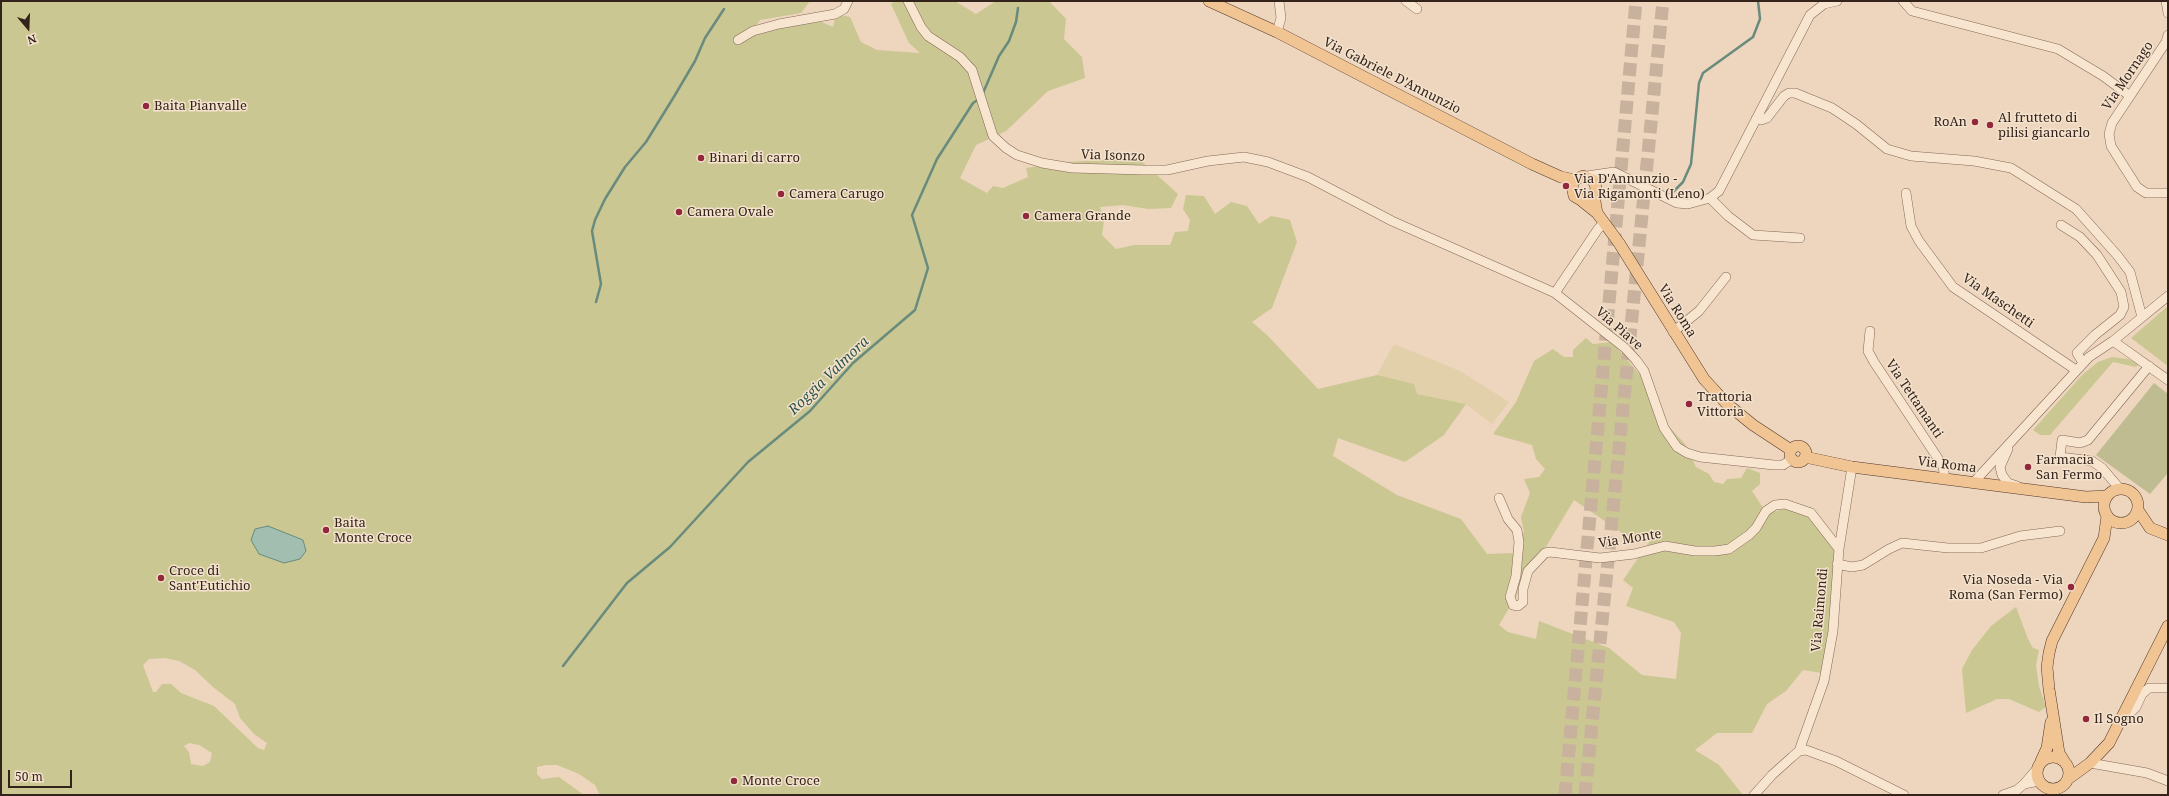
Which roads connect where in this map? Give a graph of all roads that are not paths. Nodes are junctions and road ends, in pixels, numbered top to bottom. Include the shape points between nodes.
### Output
1 (848, 1) edge
2 (908, 1) edge
3 (1209, 1) edge
4 (1406, 1) edge
5 (1837, 1) edge
6 (1903, 1) edge
7 (2166, 1) edge
8 (1280, 2) edge
9 (1418, 9) dead end
10 (2168, 14) edge
11 (1277, 32) junction
12 (2168, 35) edge
13 (738, 40) dead end
14 (2130, 96) junction
15 (1756, 119) junction
16 (1603, 175) junction
17 (1587, 176) junction
18 (1573, 184) junction
19 (1596, 190) junction
20 (1906, 193) dead end
21 (2168, 193) edge
22 (1710, 198) junction
23 (1582, 201) junction
24 (1597, 213) junction
25 (1392, 221) joint
26 (1604, 223) junction
27 (2061, 225) dead end
28 (1800, 238) dead end
29 (1726, 277) dead end
30 (1555, 293) junction
31 (2168, 296) edge
32 (2142, 317) junction
33 (1870, 331) dead end
34 (1673, 332) junction
35 (2113, 341) junction
36 (2083, 363) junction
37 (2148, 366) junction
38 (2076, 370) junction
39 (2168, 380) edge
40 (2010, 445) junction
41 (1792, 454) junction
42 (1852, 467) junction
43 (1945, 479) junction
44 (1974, 482) junction
45 (2023, 489) junction
46 (2120, 489) junction
47 (2107, 496) junction
48 (2086, 497) junction
49 (1499, 498) dead end
50 (2138, 510) junction
51 (2106, 513) junction
52 (2122, 523) junction
53 (2060, 531) dead end
54 (2168, 535) edge
55 (2104, 538) junction
56 (1839, 549) junction
57 (1837, 564) junction
58 (2168, 626) edge
59 (2168, 688) edge
60 (2052, 711) junction
61 (2126, 711) junction
62 (1799, 752) junction
63 (2064, 761) junction
64 (2090, 763) junction
65 (2039, 765) junction
66 (2068, 779) junction
67 (2168, 781) edge
68 (2043, 789) edge
69 (2022, 790) edge
70 (1754, 795) edge
71 (1904, 795) edge
72 (2003, 795) edge

1 - 13 street via 844,9 835,14 752,31
2 - 25 street, Via Isonzo via 928,36 960,57 972,70 993,136 1017,155 1042,163 1072,168 1144,170 1167,170 1208,161 1244,157 1268,162 1308,177
3 - 11 main road, Via Gabriele D'Annunzio
4 - 9 street
5 - 15 street via 1824,4 1810,15
6 - 14 street via 1912,11 2058,49
7 - 10 street
8 - 11 street via 1281,18
11 - 18 main road, Via Gabriele D'Annunzio
12 - 14 street, Via Mornago via 2166,42
14 - 21 street, Via Mornago via 2112,123 2109,134 2112,146 2140,191
15 - 22 street via 1719,191
15 - 32 street via 1767,118 1784,96 1795,93 1832,108 1887,149 1911,156 1974,161 2011,168 2076,209 2117,255 2130,272
16 - 17 street
16 - 19 street
16 - 22 street via 1614,172 1677,203 1688,204
17 - 18 main road
17 - 19 main road via 1593,180
18 - 23 main road via 1574,196
19 - 23 main road via 1591,199
19 - 24 main road
20 - 38 street, Via Maschetti via 1911,226 1953,288
22 - 28 street via 1728,216 1754,235
23 - 24 main road
24 - 26 main road
25 - 30 street, Via Piave
26 - 30 street
26 - 34 main road, Via Roma
27 - 36 street via 2080,238 2097,255 2120,292 2124,307 2120,315 2077,353
29 - 34 street via 1699,311
30 - 41 street, Via Piave via 1625,348 1636,360 1644,371 1664,428 1677,447 1700,457 1783,465
31 - 32 street
32 - 35 street
33 - 43 street, Via Tettamanti via 1868,351 1943,466
34 - 41 main road, Via Roma via 1704,379 1726,402
35 - 36 street
35 - 37 street
36 - 38 street
37 - 39 street
37 - 46 street via 2088,440 2080,443 2062,440 2060,457 2092,461 2102,468
38 - 40 street
40 - 44 street
40 - 45 street via 2000,467 2002,475 2008,482
41 - 42 main road, Via Roma via 1800,461 1805,457
42 - 43 main road, Via Roma
42 - 56 street, Via Raimondi
43 - 44 main road, Via Roma
44 - 45 main road, Via Roma
45 - 48 main road, Via Roma
46 - 47 main road
46 - 50 main road via 2132,493 2137,499
47 - 48 main road, Via Roma
47 - 51 main road
48 - 51 main road, Via Roma
49 - 56 street, Via Monte via 1508,519 1517,530 1516,576 1510,597 1513,605 1518,606 1523,602 1522,589 1528,571 1545,553 1600,558 1634,554 1665,546 1695,551 1729,549 1749,535 1766,511 1775,505 1785,504 1811,513
50 - 52 main road via 2132,519
50 - 54 main road via 2150,528
51 - 52 main road via 2115,522
51 - 55 main road
52 - 55 main road
53 - 57 street via 2020,536 1981,548 1948,548 1902,543 1863,565 1852,567
55 - 60 main road via 2052,642 2047,667
56 - 57 street, Via Raimondi
57 - 62 street, Via Raimondi via 1833,631 1824,684
58 - 61 main road
59 - 61 street via 2149,688 2142,694 2136,707 2132,711
60 - 63 main road via 2059,753
60 - 65 main road via 2051,731
61 - 64 main road via 2109,743
62 - 70 street via 1772,775
62 - 71 street via 1813,751
63 - 65 main road via 2053,756
63 - 66 main road via 2069,771
64 - 66 main road
64 - 67 street via 2147,773
65 - 68 main road
65 - 69 street
66 - 68 main road via 2062,786
68 - 69 street
69 - 72 street

